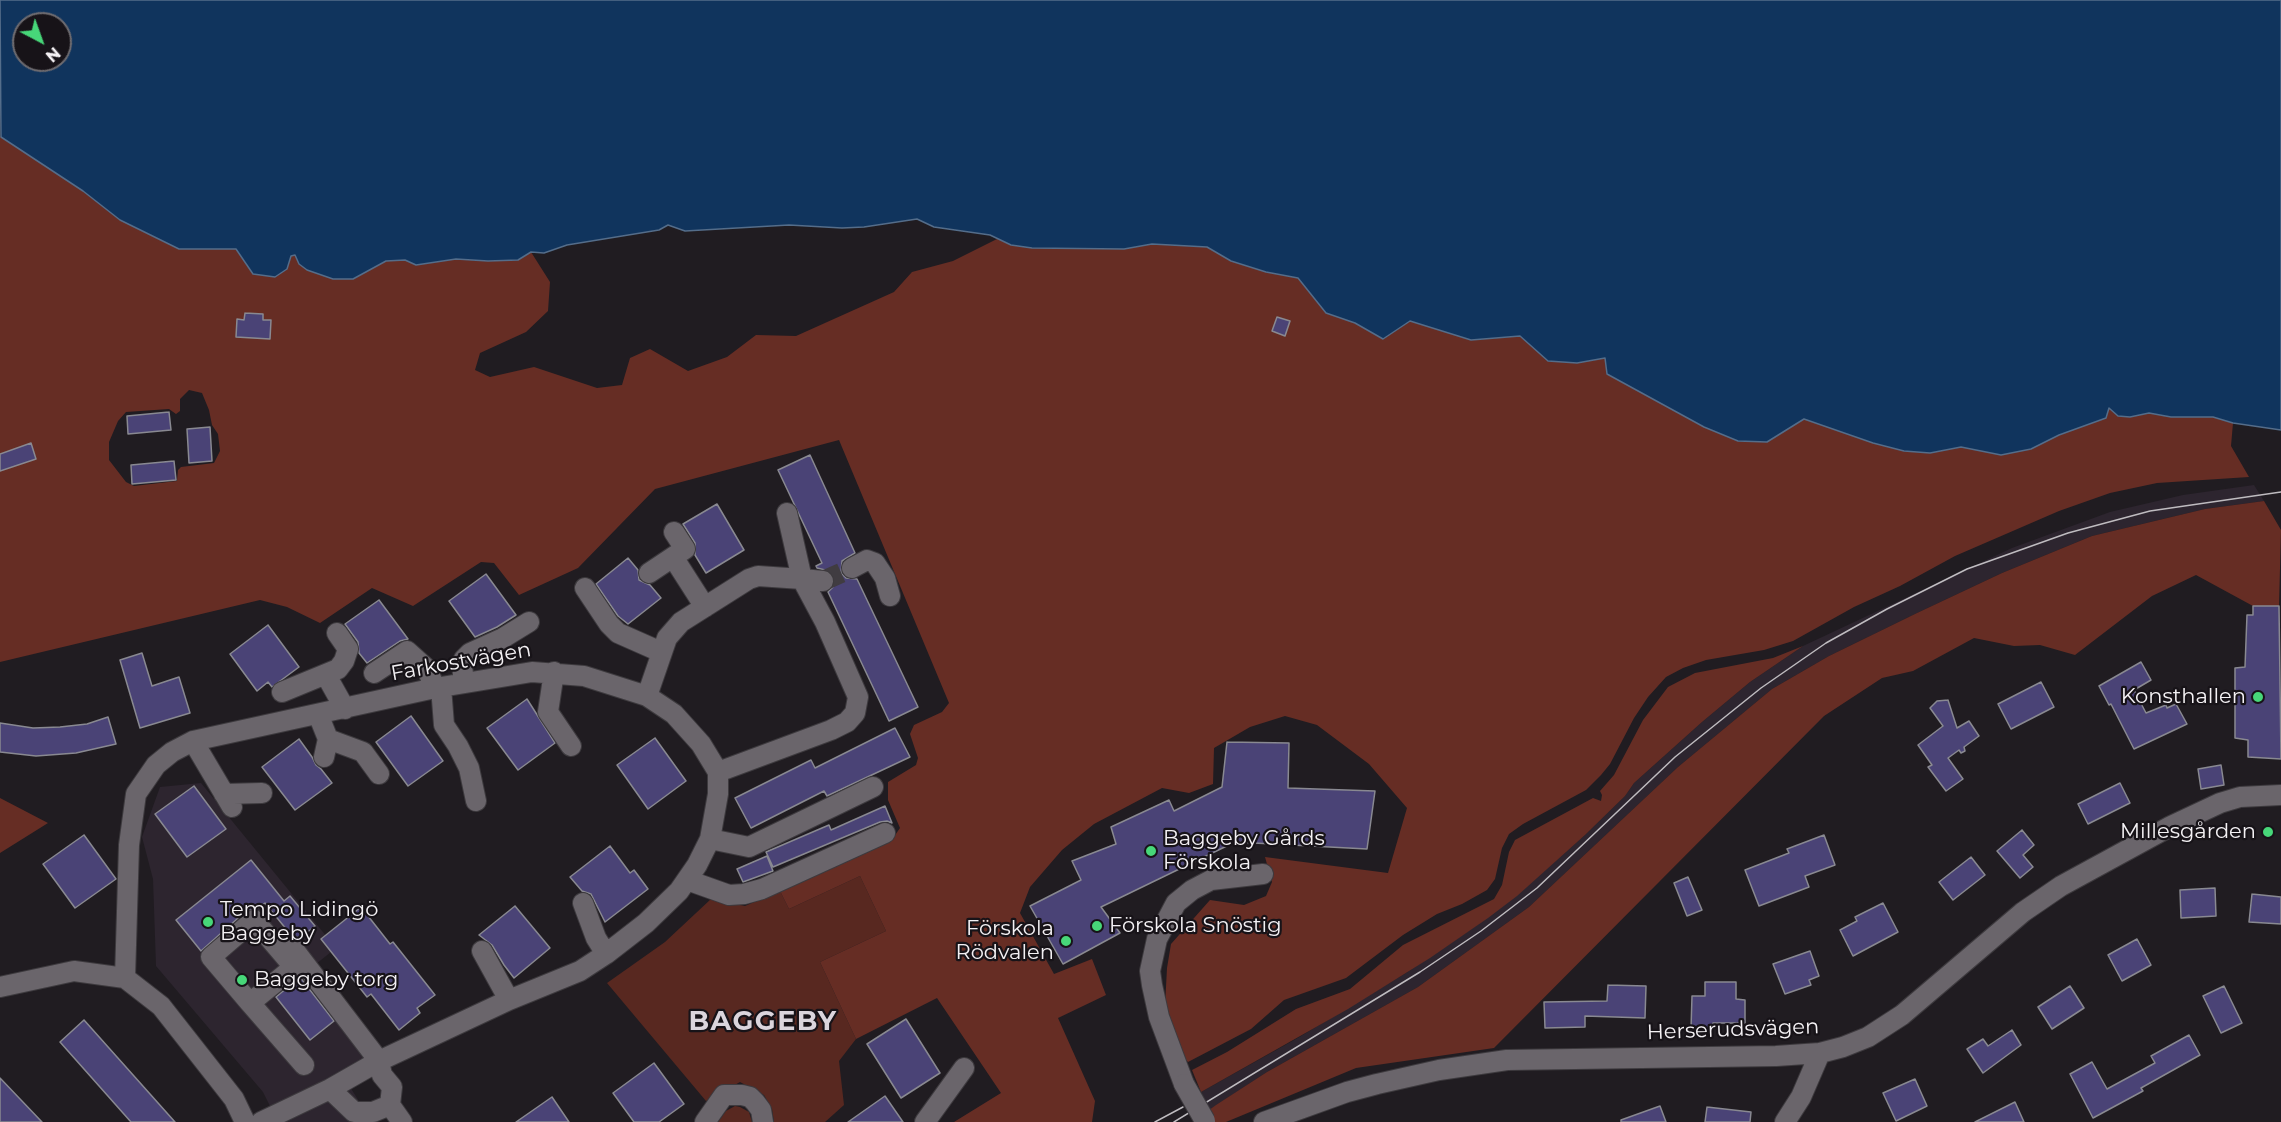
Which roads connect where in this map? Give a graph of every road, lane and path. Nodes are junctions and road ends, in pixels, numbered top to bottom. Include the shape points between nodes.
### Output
1 (787, 513) dead end
2 (674, 532) dead end
3 (673, 557) junction
4 (852, 568) tunnel mouth
5 (649, 573) dead end
6 (802, 579) junction
7 (823, 581) tunnel mouth
8 (585, 588) dead end
9 (890, 596) dead end
10 (705, 607) junction
11 (529, 622) dead end
12 (337, 633) dead end
13 (661, 652) junction
14 (554, 672) junction
15 (374, 673) dead end
16 (326, 675) junction
17 (464, 682) junction
18 (438, 687) junction
19 (282, 692) dead end
20 (647, 696) junction
21 (345, 709) junction
22 (318, 714) junction
23 (193, 741) junction
24 (570, 746) dead end
25 (718, 772) junction
26 (379, 774) dead end
27 (873, 787) dead end
28 (262, 793) dead end
29 (2281, 795) edge
30 (476, 801) dead end
31 (885, 833) dead end
32 (710, 839) junction
33 (1263, 874) dead end
34 (687, 880) junction
35 (583, 903) dead end
36 (292, 947) dead end
37 (482, 951) dead end
38 (606, 954) junction
39 (125, 978) junction
40 (0, 987) edge
41 (509, 1000) junction
42 (250, 1003) dead end
43 (1820, 1053) junction
44 (379, 1061) junction
45 (304, 1065) dead end
46 (964, 1068) dead end
47 (330, 1089) junction
48 (302, 1102) junction
49 (390, 1105) junction
50 (1205, 1121) edge
51 (245, 1122) edge
52 (261, 1122) edge
53 (304, 1122) edge
54 (402, 1122) edge
55 (705, 1122) edge
56 (763, 1122) edge
57 (925, 1122) edge
58 (1264, 1122) edge
59 (1785, 1122) edge

1 - 6 street
2 - 3 street via 685,549
3 - 5 street
3 - 10 street
4 - 9 street via 867,560 875,563
6 - 7 street
6 - 10 street via 758,576
6 - 25 street via 858,697 855,713 831,730
8 - 13 street via 618,633
10 - 13 street via 672,630
11 - 17 street via 470,653 462,665
12 - 16 street via 348,649 338,669
13 - 20 street
14 - 17 street, Farkostvägen
14 - 20 street, Farkostvägen via 584,676
14 - 24 street via 548,712
15 - 18 street via 407,651 427,669
16 - 19 street
16 - 21 street
17 - 18 street, Farkostvägen
18 - 21 street, Farkostvägen
18 - 30 street via 444,725 469,768
20 - 25 street, Farkostvägen via 674,714 701,744
21 - 22 street, Farkostvägen
22 - 23 street, Farkostvägen
22 - 26 street via 326,748 363,752
23 - 28 street via 228,801
23 - 39 street, Farkostvägen via 156,765 136,794 129,845
25 - 32 street
27 - 32 street via 749,847
29 - 43 street, Herserudsvägen via 2240,797 2220,803 2061,886 2023,912 1885,1027
31 - 34 street via 744,894 729,895
32 - 34 street
33 - 50 street, bridge via 1211,880 1192,890 1176,903 1157,939 1150,971 1159,1017 1184,1084
34 - 38 street via 646,923
35 - 38 street
36 - 44 street
37 - 41 street
38 - 41 street via 580,971
39 - 40 street via 74,971
39 - 51 street via 168,1014 234,1099
41 - 44 street
42 - 45 street
43 - 58 street, Herserudsvägen via 1507,1060 1377,1084
43 - 59 street
44 - 47 street
44 - 49 street via 382,1074 392,1087
46 - 57 street
47 - 48 street
47 - 49 street via 354,1112 373,1112
48 - 52 street
48 - 53 street
49 - 54 street
55 - 56 street via 724,1095 742,1095 755,1102

